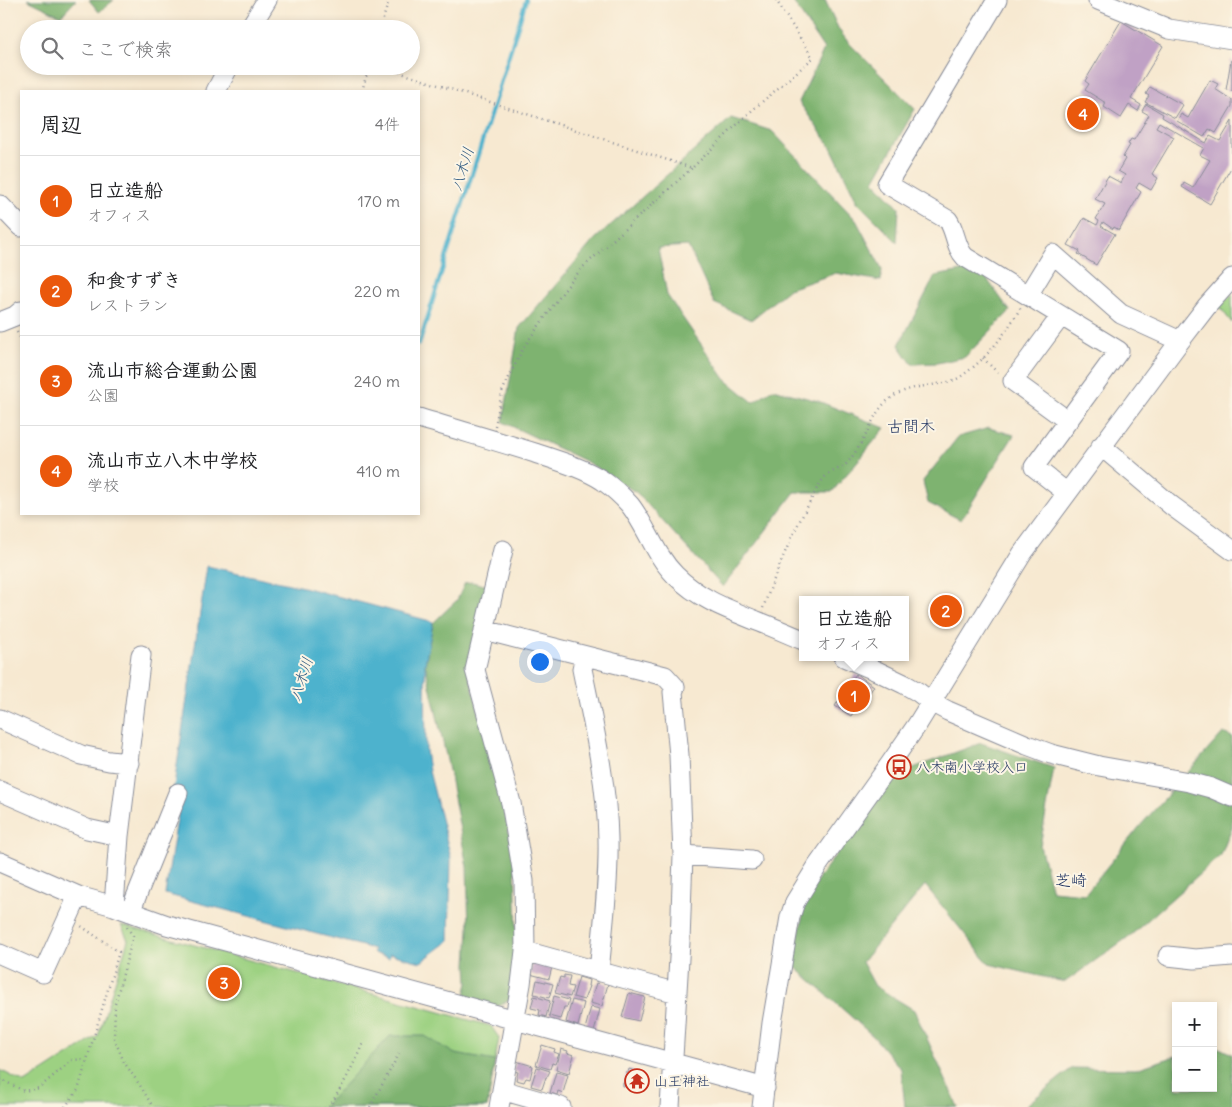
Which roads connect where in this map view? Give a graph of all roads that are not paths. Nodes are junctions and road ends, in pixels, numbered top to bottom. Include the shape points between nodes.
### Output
1 (267, 0) edge
2 (997, 0) edge
3 (1098, 0) edge
4 (255, 20) edge
5 (1232, 39) edge
6 (224, 75) edge
7 (217, 90) edge
8 (0, 205) edge
9 (20, 226) edge
10 (1232, 278) edge
11 (1028, 295) junction
12 (20, 312) edge
13 (1061, 316) junction
14 (0, 322) edge
15 (1180, 341) junction
16 (420, 418) edge
17 (1068, 421) junction
18 (1101, 446) junction
19 (1067, 493) junction
20 (503, 550) dead end
21 (1232, 550) edge
22 (484, 630) junction
23 (799, 638) edge
24 (141, 655) dead end
25 (585, 656) junction
26 (854, 661) edge
27 (930, 702) junction
28 (0, 719) edge
29 (129, 763) junction
30 (0, 791) edge
31 (178, 793) dead end
32 (1232, 797) edge
33 (120, 836) junction
34 (683, 855) junction
35 (752, 860) dead end
36 (0, 862) edge
37 (78, 896) junction
38 (124, 915) junction
39 (524, 951) junction
40 (0, 954) edge
41 (1168, 956) dead end
42 (1232, 956) edge
43 (600, 972) junction
44 (677, 993) junction
45 (514, 1018) junction
46 (672, 1062) junction
47 (764, 1088) junction
48 (500, 1099) edge
49 (561, 1107) edge
50 (670, 1107) edge
51 (762, 1107) edge

1 - 4 street
2 - 11 street via 887,184 948,220 965,257
3 - 5 street via 1169,28
6 - 7 street
8 - 9 street
10 - 15 street
11 - 13 street
11 - 15 street via 1053,254 1121,314
12 - 14 street
13 - 17 street via 1013,381
13 - 17 street via 1119,351
15 - 18 street
16 - 23 street via 576,467 603,481 630,506 663,562 701,596
17 - 19 street via 1034,466
18 - 19 street
18 - 21 street via 1172,506
19 - 27 street via 1022,554
20 - 22 street
22 - 25 street
22 - 39 street via 475,670 510,803 524,881
24 - 29 street
25 - 34 street via 665,676 675,687
25 - 43 street via 582,669 604,788 608,838
26 - 27 street via 904,684
27 - 32 street via 1051,754 1189,782
27 - 47 street via 795,902 787,933
28 - 29 street via 81,755
29 - 33 street
30 - 33 street via 86,829
31 - 38 street
33 - 38 street
34 - 35 street
34 - 44 street
36 - 37 street
37 - 38 street
37 - 40 street via 43,973
38 - 45 street
39 - 43 street
39 - 45 street
41 - 42 street via 1195,959
43 - 44 street
44 - 46 street
45 - 46 street
45 - 48 street
46 - 47 street
46 - 50 street
47 - 51 street
48 - 49 street

